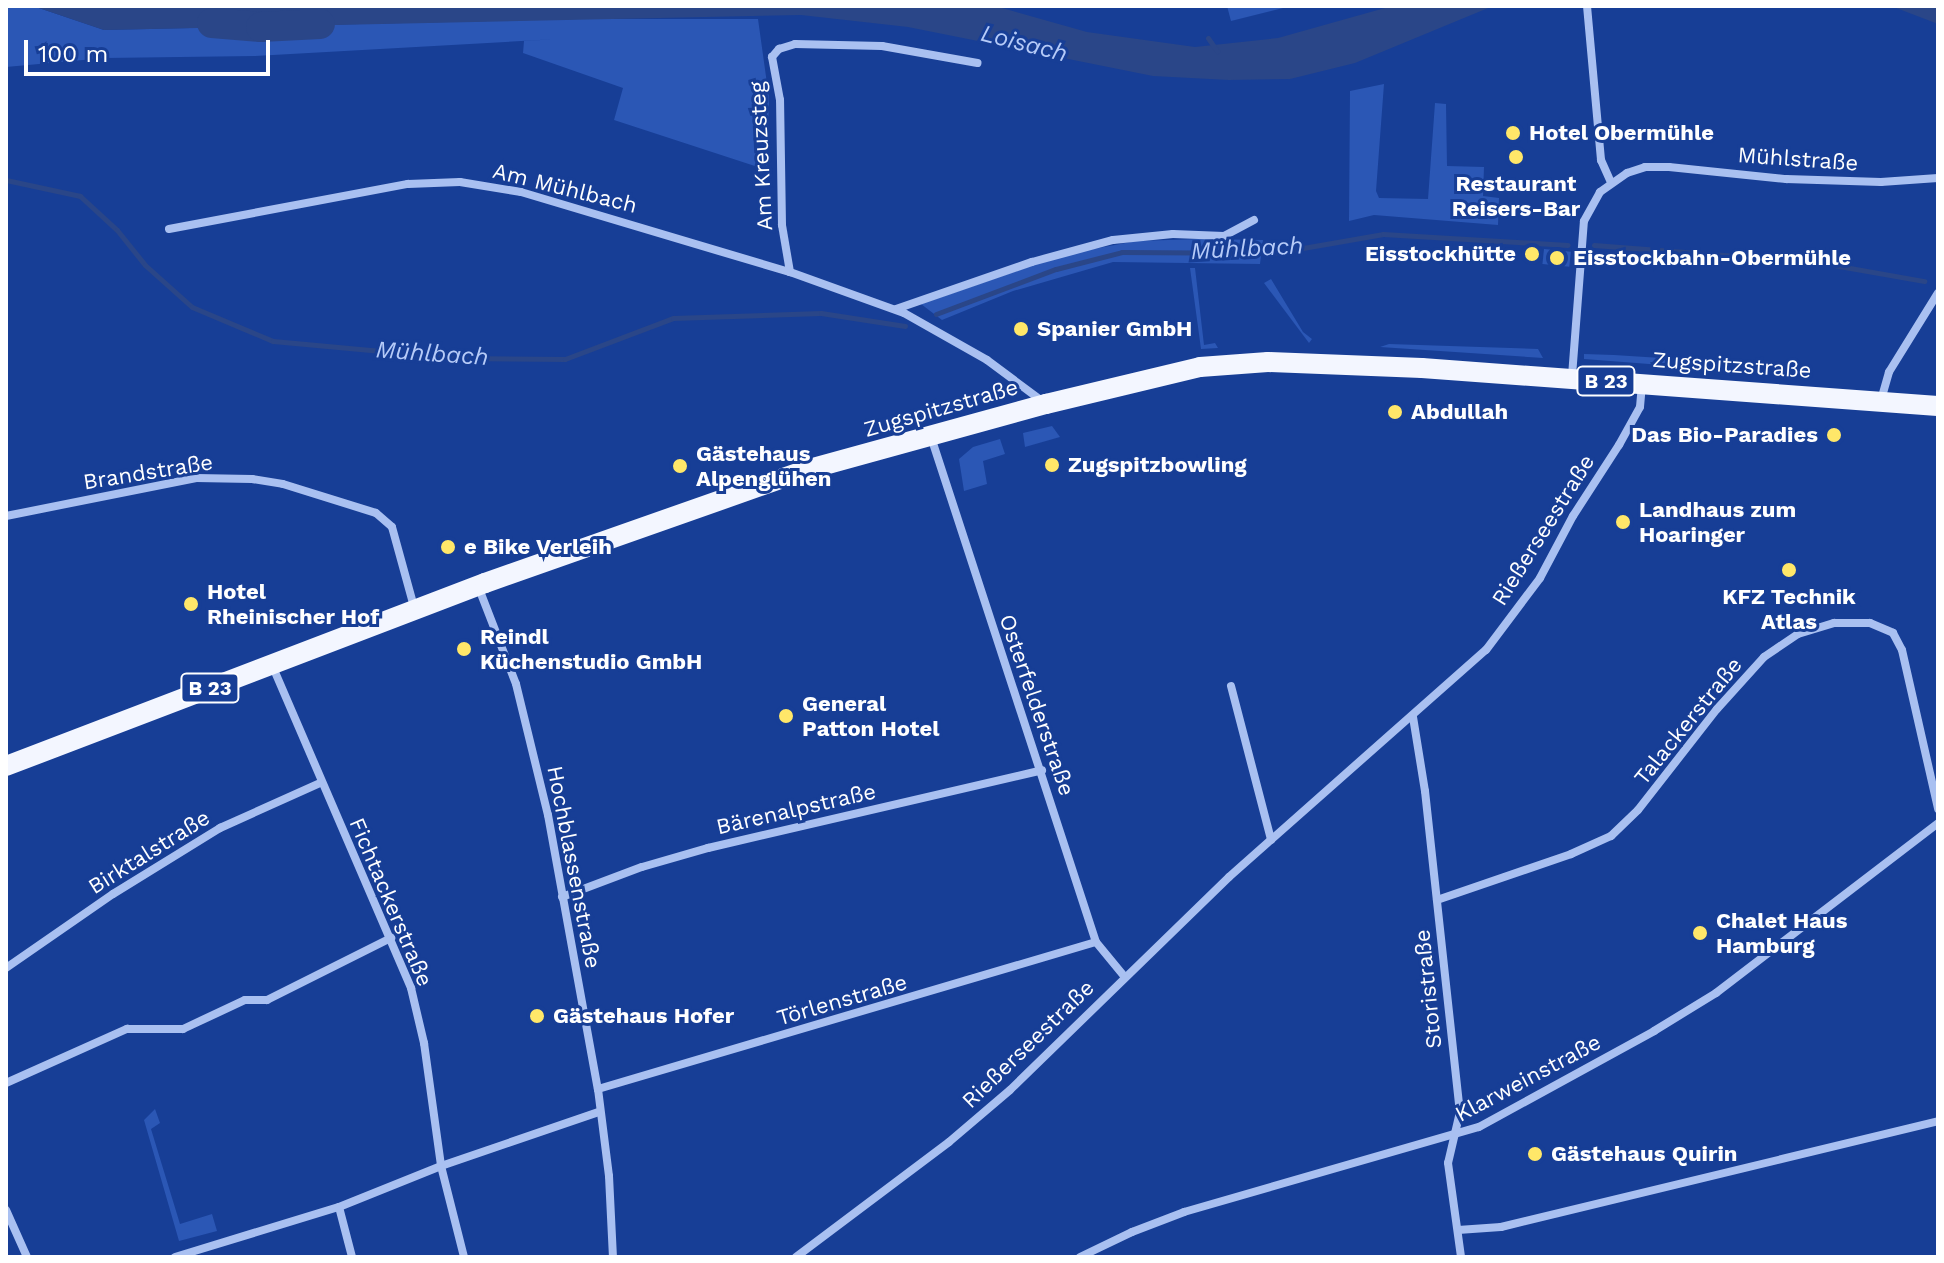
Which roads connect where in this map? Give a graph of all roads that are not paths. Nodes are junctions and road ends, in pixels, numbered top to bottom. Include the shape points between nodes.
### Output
1 (1587, 6) edge
2 (977, 63) dead end
3 (1938, 178) edge
4 (1611, 182) junction
5 (1254, 220) dead end
6 (169, 229) dead end
7 (790, 272) junction
8 (1938, 293) edge
9 (900, 311) junction
10 (1572, 379) junction
11 (1642, 384) junction
12 (1881, 400) junction
13 (1046, 404) junction
14 (1938, 406) edge
15 (931, 437) junction
16 (6, 516) edge
17 (478, 586) junction
18 (415, 610) junction
19 (272, 665) junction
20 (1231, 686) dead end
21 (1413, 717) junction
22 (6, 766) edge
23 (1042, 770) junction
24 (320, 783) junction
25 (1938, 809) edge
26 (1938, 823) edge
27 (1271, 840) junction
28 (562, 897) junction
29 (1437, 900) junction
30 (391, 938) junction
31 (1096, 942) junction
32 (6, 968) edge
33 (1124, 976) junction
34 (6, 1083) edge
35 (598, 1089) junction
36 (599, 1112) junction
37 (1938, 1121) edge
38 (1454, 1137) junction
39 (441, 1166) junction
40 (339, 1207) junction
41 (6, 1210) edge
42 (1458, 1230) junction
43 (27, 1257) edge
44 (175, 1257) edge
45 (352, 1257) edge
46 (464, 1257) edge
47 (613, 1257) edge
48 (796, 1257) edge
49 (1080, 1257) edge
50 (1461, 1257) edge

1 - 4 street via 1601,160
2 - 7 street, Am Kreuzsteg via 882,46 795,44 779,49 772,57 780,100 782,225
3 - 4 street, Mühlstraße via 1786,179 1645,167
4 - 10 street via 1591,206 1581,237
5 - 9 street via 1224,236 1113,240 1032,262
6 - 7 street, Am Mühlbach via 408,184 460,182 521,192
7 - 9 street, Am Mühlbach
8 - 12 street via 1889,372
9 - 13 street, Am Mühlbach via 987,360
10 - 11 main road, Zugspitzstraße / B 23
10 - 13 main road, Zugspitzstraße / B 23 via 1268,362 1200,367
11 - 12 main road, Zugspitzstraße / B 23
11 - 21 street, Rießerseestraße via 1640,407 1540,578 1486,650
12 - 14 main road, Zugspitzstraße / B 23
13 - 15 main road, Zugspitzstraße / B 23
15 - 17 main road, Zugspitzstraße / B 23 via 806,470
15 - 23 street, Osterfelderstraße
16 - 18 street, Brandstraße via 196,478 283,484 376,513 392,527
17 - 18 main road, Zugspitzstraße / B 23
17 - 28 street, Hochblassenstraße via 516,684
18 - 19 main road, Zugspitzstraße / B 23
19 - 22 main road, Zugspitzstraße / B 23
19 - 24 street, Fichtackerstraße
20 - 27 street
21 - 27 street, Rießerseestraße
21 - 29 street, Storistraße
23 - 28 street, Bärenalpstraße via 708,848
23 - 31 street, Osterfelderstraße
24 - 30 street, Fichtackerstraße
24 - 32 street, Birktalstraße via 220,828
25 - 29 street, Talackerstraße via 1902,650 1893,633 1870,623 1834,623 1798,634 1764,657 1611,836
26 - 38 street, Klarweinstraße via 1716,993
27 - 33 street, Rießerseestraße
28 - 35 street, Hochblassenstraße
29 - 38 street, Storistraße via 1460,1112
30 - 34 street via 267,1000 245,1000 183,1029 127,1029
30 - 39 street, Fichtackerstraße via 411,988 424,1043
31 - 33 street, Osterfelderstraße
31 - 35 street, Törlenstraße
33 - 48 street, Rießerseestraße via 949,1142
35 - 36 street, Hochblassenstraße
36 - 39 street
36 - 47 street, Hochblassenstraße
37 - 42 street via 1501,1227
38 - 42 street, Storistraße via 1448,1163
38 - 49 street, Klarweinstraße via 1184,1212
39 - 40 street
39 - 46 street, Fichtackerstraße
40 - 44 street
40 - 45 street
41 - 43 street
42 - 50 street, Storistraße

